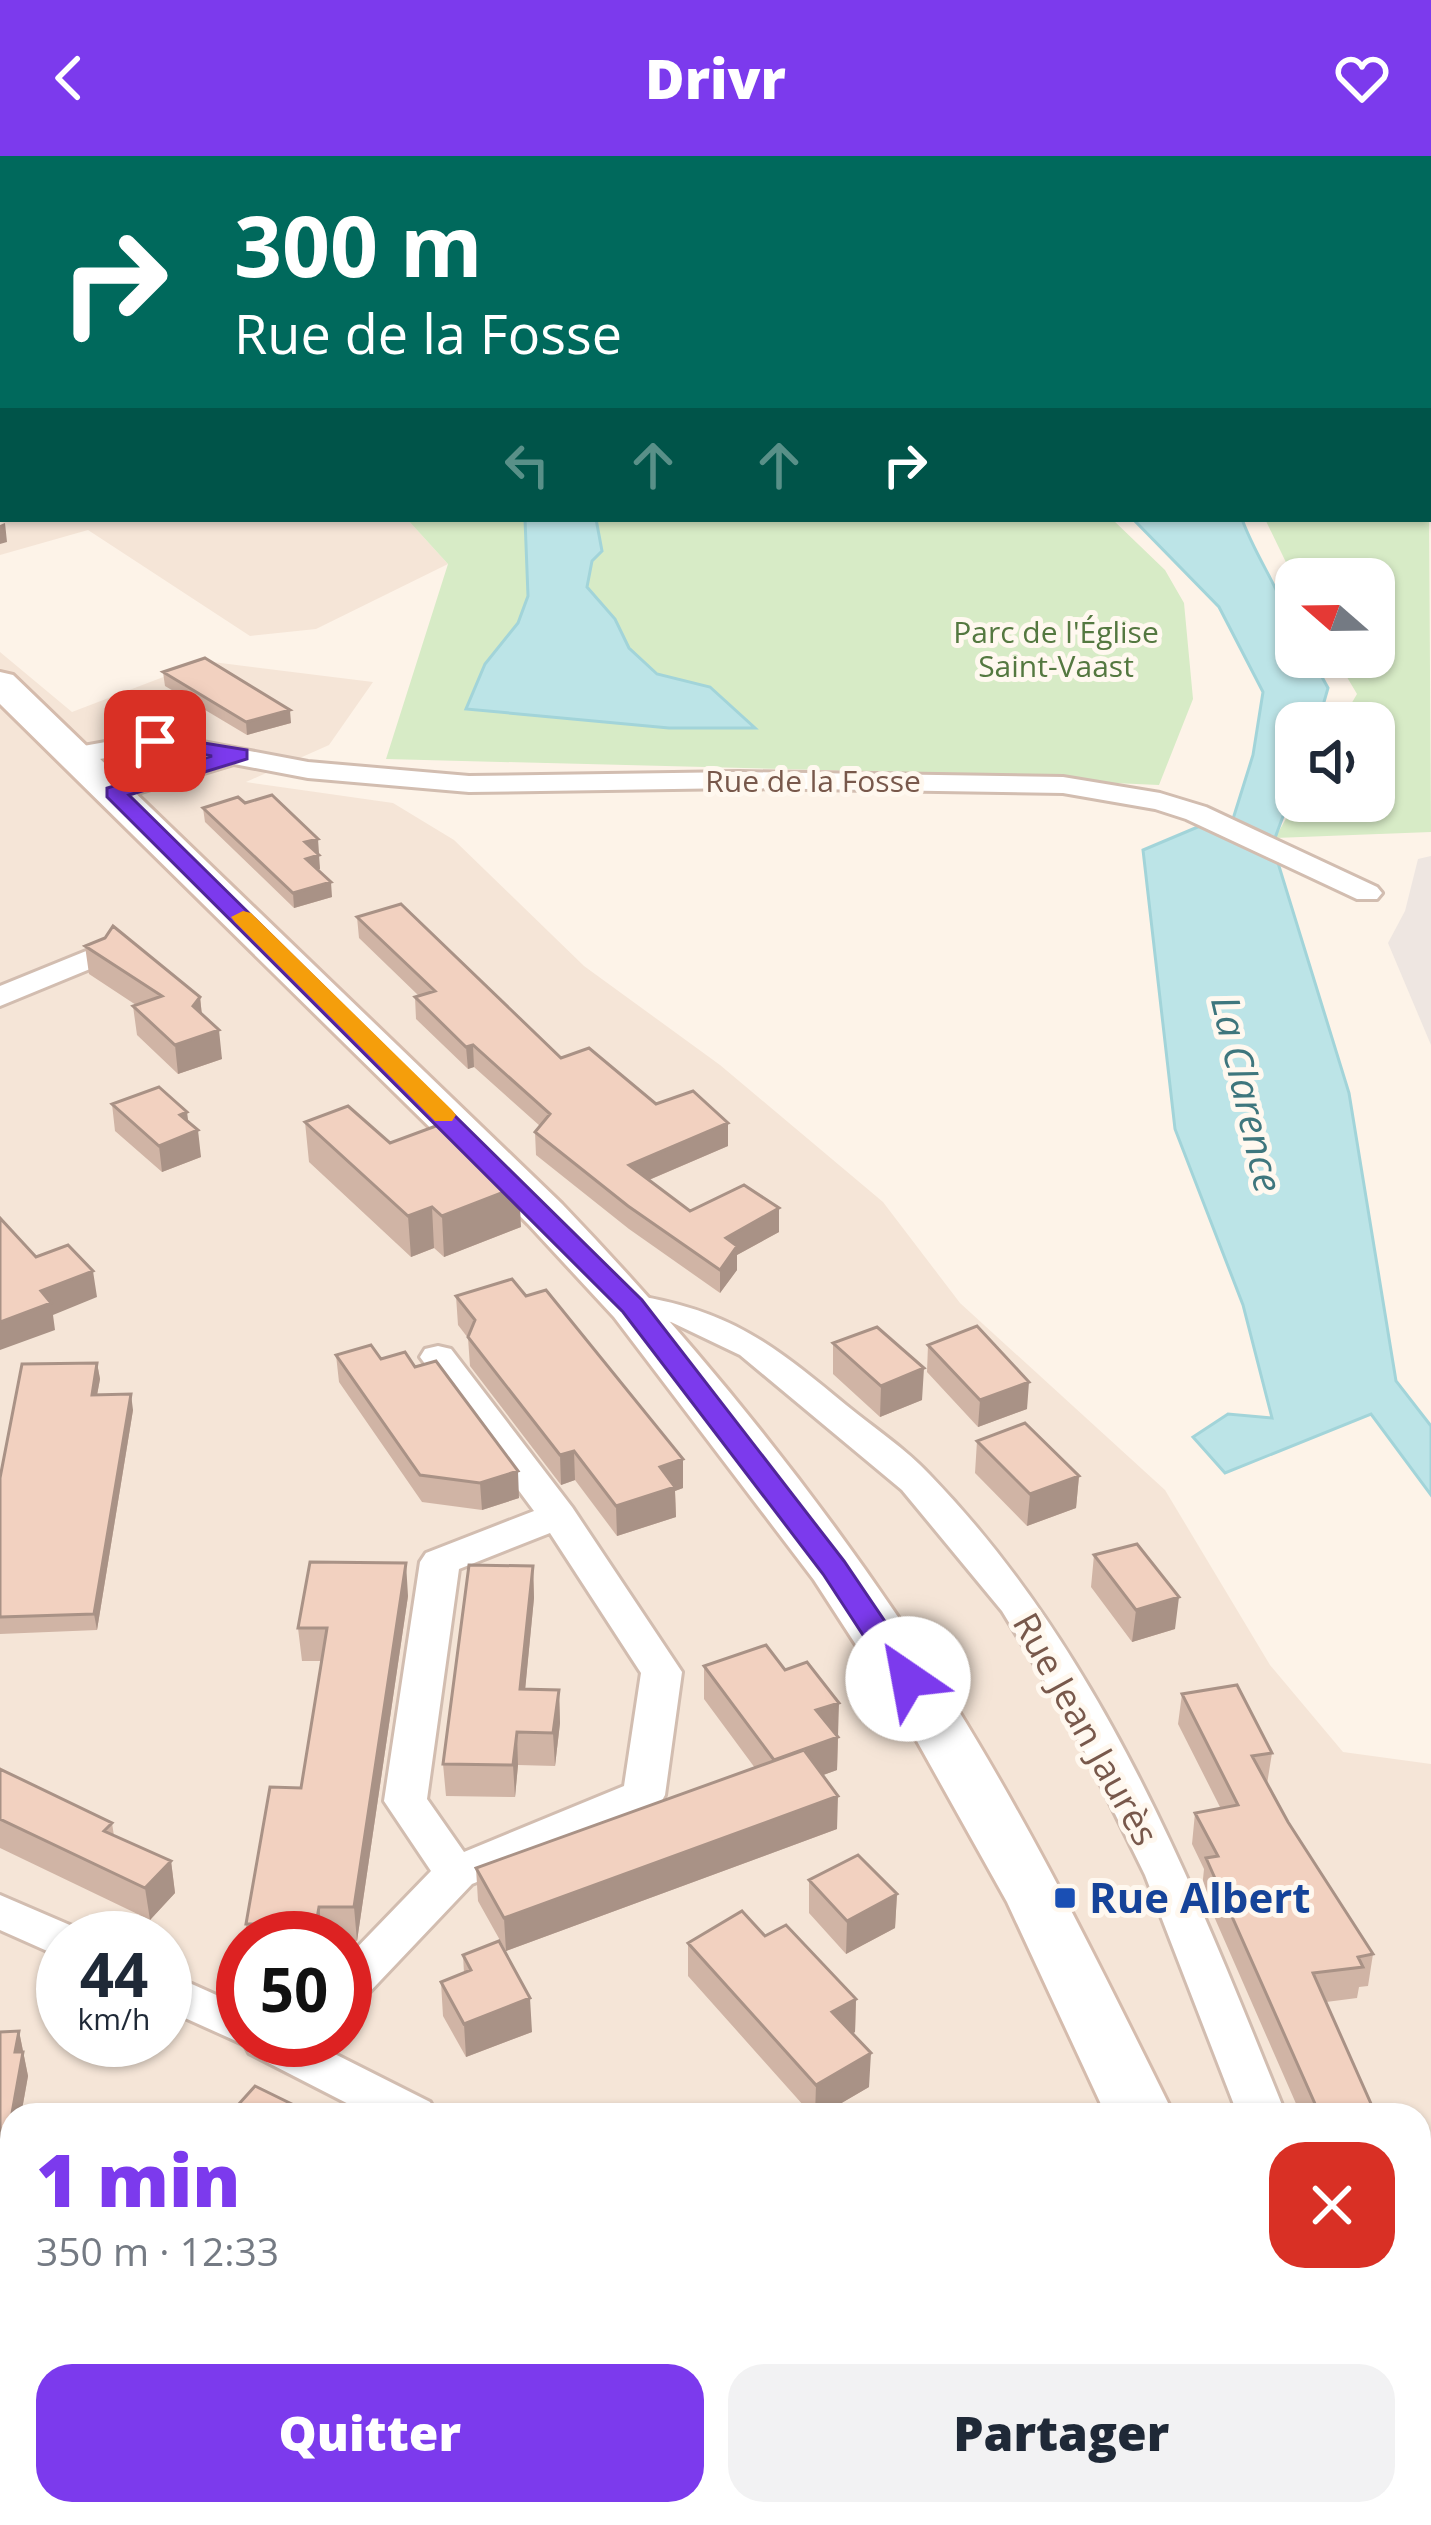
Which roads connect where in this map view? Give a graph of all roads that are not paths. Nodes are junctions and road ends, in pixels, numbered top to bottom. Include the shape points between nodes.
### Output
1 (0, 683) edge
2 (239, 754) junction
3 (78, 755) junction
4 (115, 793) junction
5 (1367, 893) dead end
6 (96, 956) edge
7 (0, 997) edge
8 (632, 1306) junction
9 (438, 1357) edge
10 (558, 1516) junction
11 (456, 1873) junction
12 (0, 1911) edge
13 (36, 1928) edge
14 (372, 1961) edge
15 (324, 2067) edge
16 (391, 2103) edge
17 (1134, 2103) edge
18 (1257, 2103) edge

1 - 3 main road
2 - 3 street, Rue de la Fosse via 155,741
2 - 4 street
2 - 5 street, Rue de la Fosse via 308,770 469,784 1063,784 1196,813
3 - 4 main road
4 - 8 main road
6 - 7 street
8 - 17 main road via 834,1568 933,1717 1038,1902
8 - 18 street, Rue Jean Jaurès via 680,1313 753,1347 915,1481 1016,1602 1092,1724 1167,1875
9 - 10 street
10 - 11 street via 440,1562 405,1801
10 - 11 street via 662,1672 644,1795
11 - 14 street
12 - 13 street
15 - 16 street

